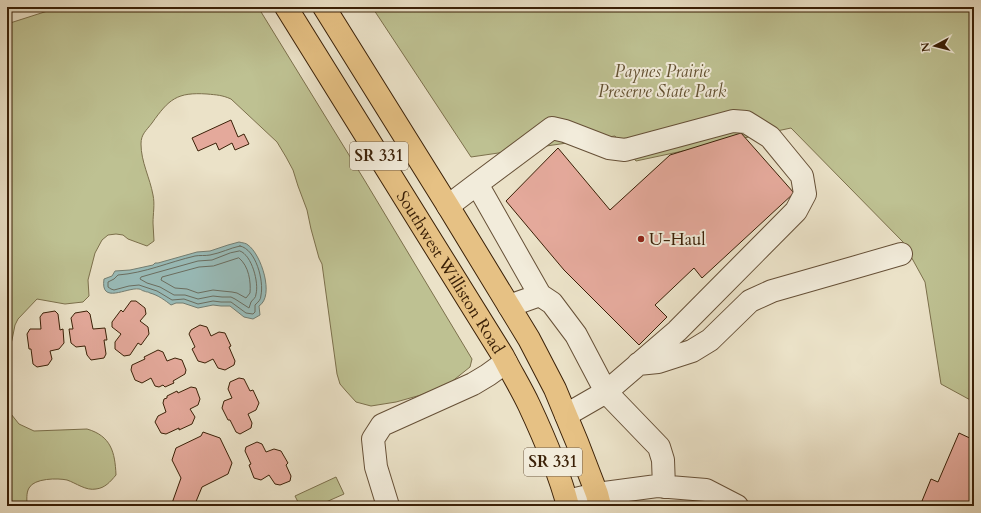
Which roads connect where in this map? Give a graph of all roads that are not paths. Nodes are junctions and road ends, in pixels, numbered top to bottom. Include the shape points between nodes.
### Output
1 (286, 7) edge
2 (324, 7) edge
3 (477, 184) junction
4 (448, 206) junction
5 (901, 254) dead end
6 (540, 295) junction
7 (509, 306) junction
8 (506, 362) junction
9 (638, 364) junction
10 (606, 392) junction
11 (566, 415) junction
12 (664, 487) junction
13 (598, 500) edge
14 (568, 503) edge
15 (388, 506) edge
16 (737, 506) edge

1 - 8 highway, Southwest Williston Road / SR 331
2 - 4 highway, Southwest Williston Road / SR 331
3 - 4 street
3 - 6 street
3 - 9 street via 552,128 609,148 625,150 733,121 746,122 770,137 802,176 805,194 796,211 677,331
4 - 7 highway, Southwest Williston Road / SR 331
5 - 9 street via 772,291 750,301 710,340 692,351 658,362
6 - 7 street
6 - 10 street via 552,303 576,335
7 - 11 highway, Southwest Williston Road / SR 331 via 529,339
8 - 14 highway, Southwest Williston Road / SR 331 via 550,454
8 - 15 street via 473,384 382,425 373,439 376,466
9 - 10 street
10 - 11 street
10 - 12 street via 659,447 663,460
11 - 13 highway, Southwest Williston Road / SR 331
12 - 13 street via 657,486
12 - 16 street via 706,490
13 - 14 street

